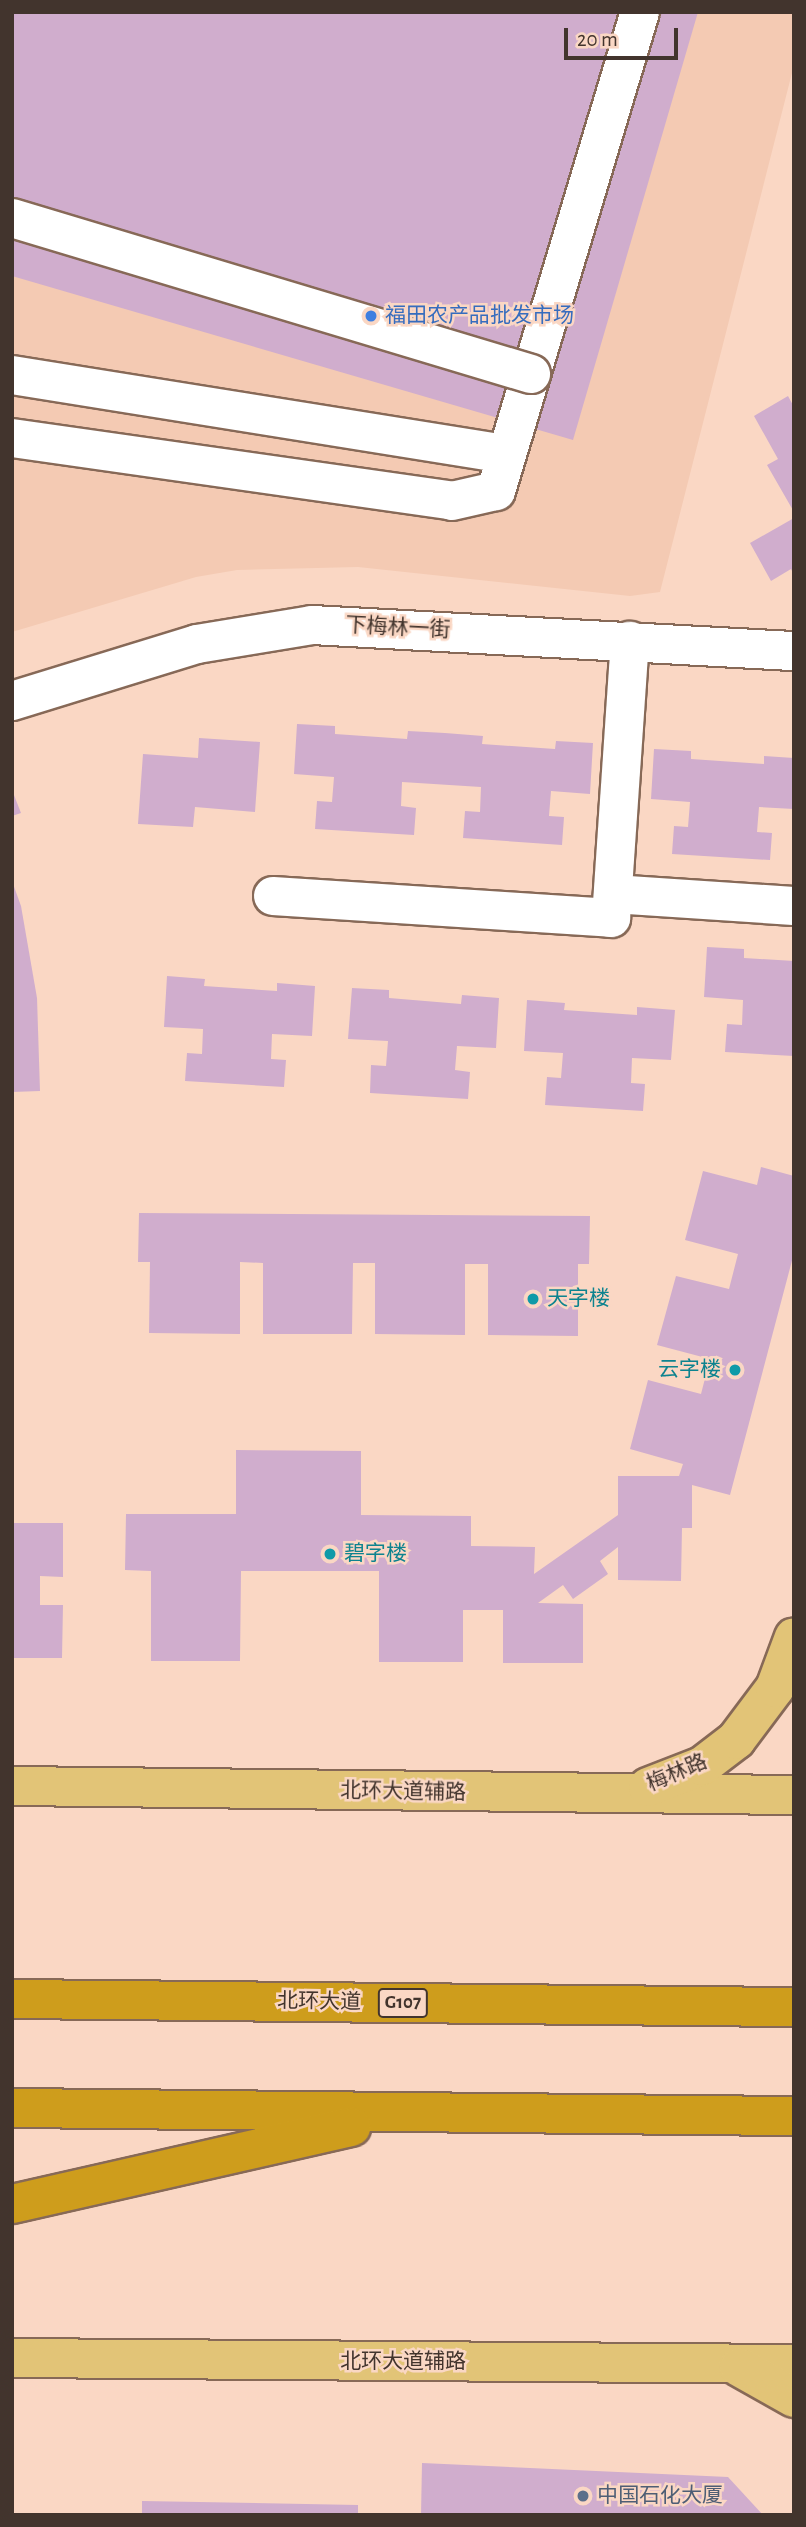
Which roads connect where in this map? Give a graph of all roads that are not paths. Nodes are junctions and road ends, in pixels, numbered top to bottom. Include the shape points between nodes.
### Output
1 (640, 12) edge
2 (12, 218) edge
3 (531, 374) junction
4 (12, 376) edge
5 (12, 438) edge
6 (499, 453) dead end
7 (794, 631) edge
8 (630, 641) junction
9 (794, 651) edge
10 (12, 679) edge
11 (12, 701) edge
12 (613, 894) junction
13 (273, 896) dead end
14 (794, 906) edge
15 (794, 1637) edge
16 (12, 1786) edge
17 (619, 1794) junction
18 (794, 1795) edge
19 (12, 1999) edge
20 (794, 2007) edge
21 (12, 2108) edge
22 (413, 2113) junction
23 (794, 2116) edge
24 (12, 2204) edge
25 (12, 2358) edge
26 (730, 2364) junction
27 (794, 2364) edge
28 (794, 2398) edge

1 - 3 street
2 - 3 street, bridge
3 - 5 street via 496,492 452,502
4 - 6 street
7 - 10 street, 下梅林一街 via 408,610 289,609 207,621
8 - 9 street, 下梅林一街
8 - 11 street, 下梅林一街 via 354,624 289,627 197,644
8 - 12 street
12 - 13 street via 611,918
12 - 14 street
15 - 17 main road, 梅林路 via 775,1688 737,1740 702,1766 660,1784
16 - 17 main road, 北环大道辅路
17 - 18 main road, 北环大道辅路
19 - 20 highway, 北环大道 / G107
21 - 22 highway
22 - 23 highway
22 - 24 highway
25 - 26 main road, 北环大道辅路
26 - 27 main road, 北环大道辅路
26 - 28 main road

